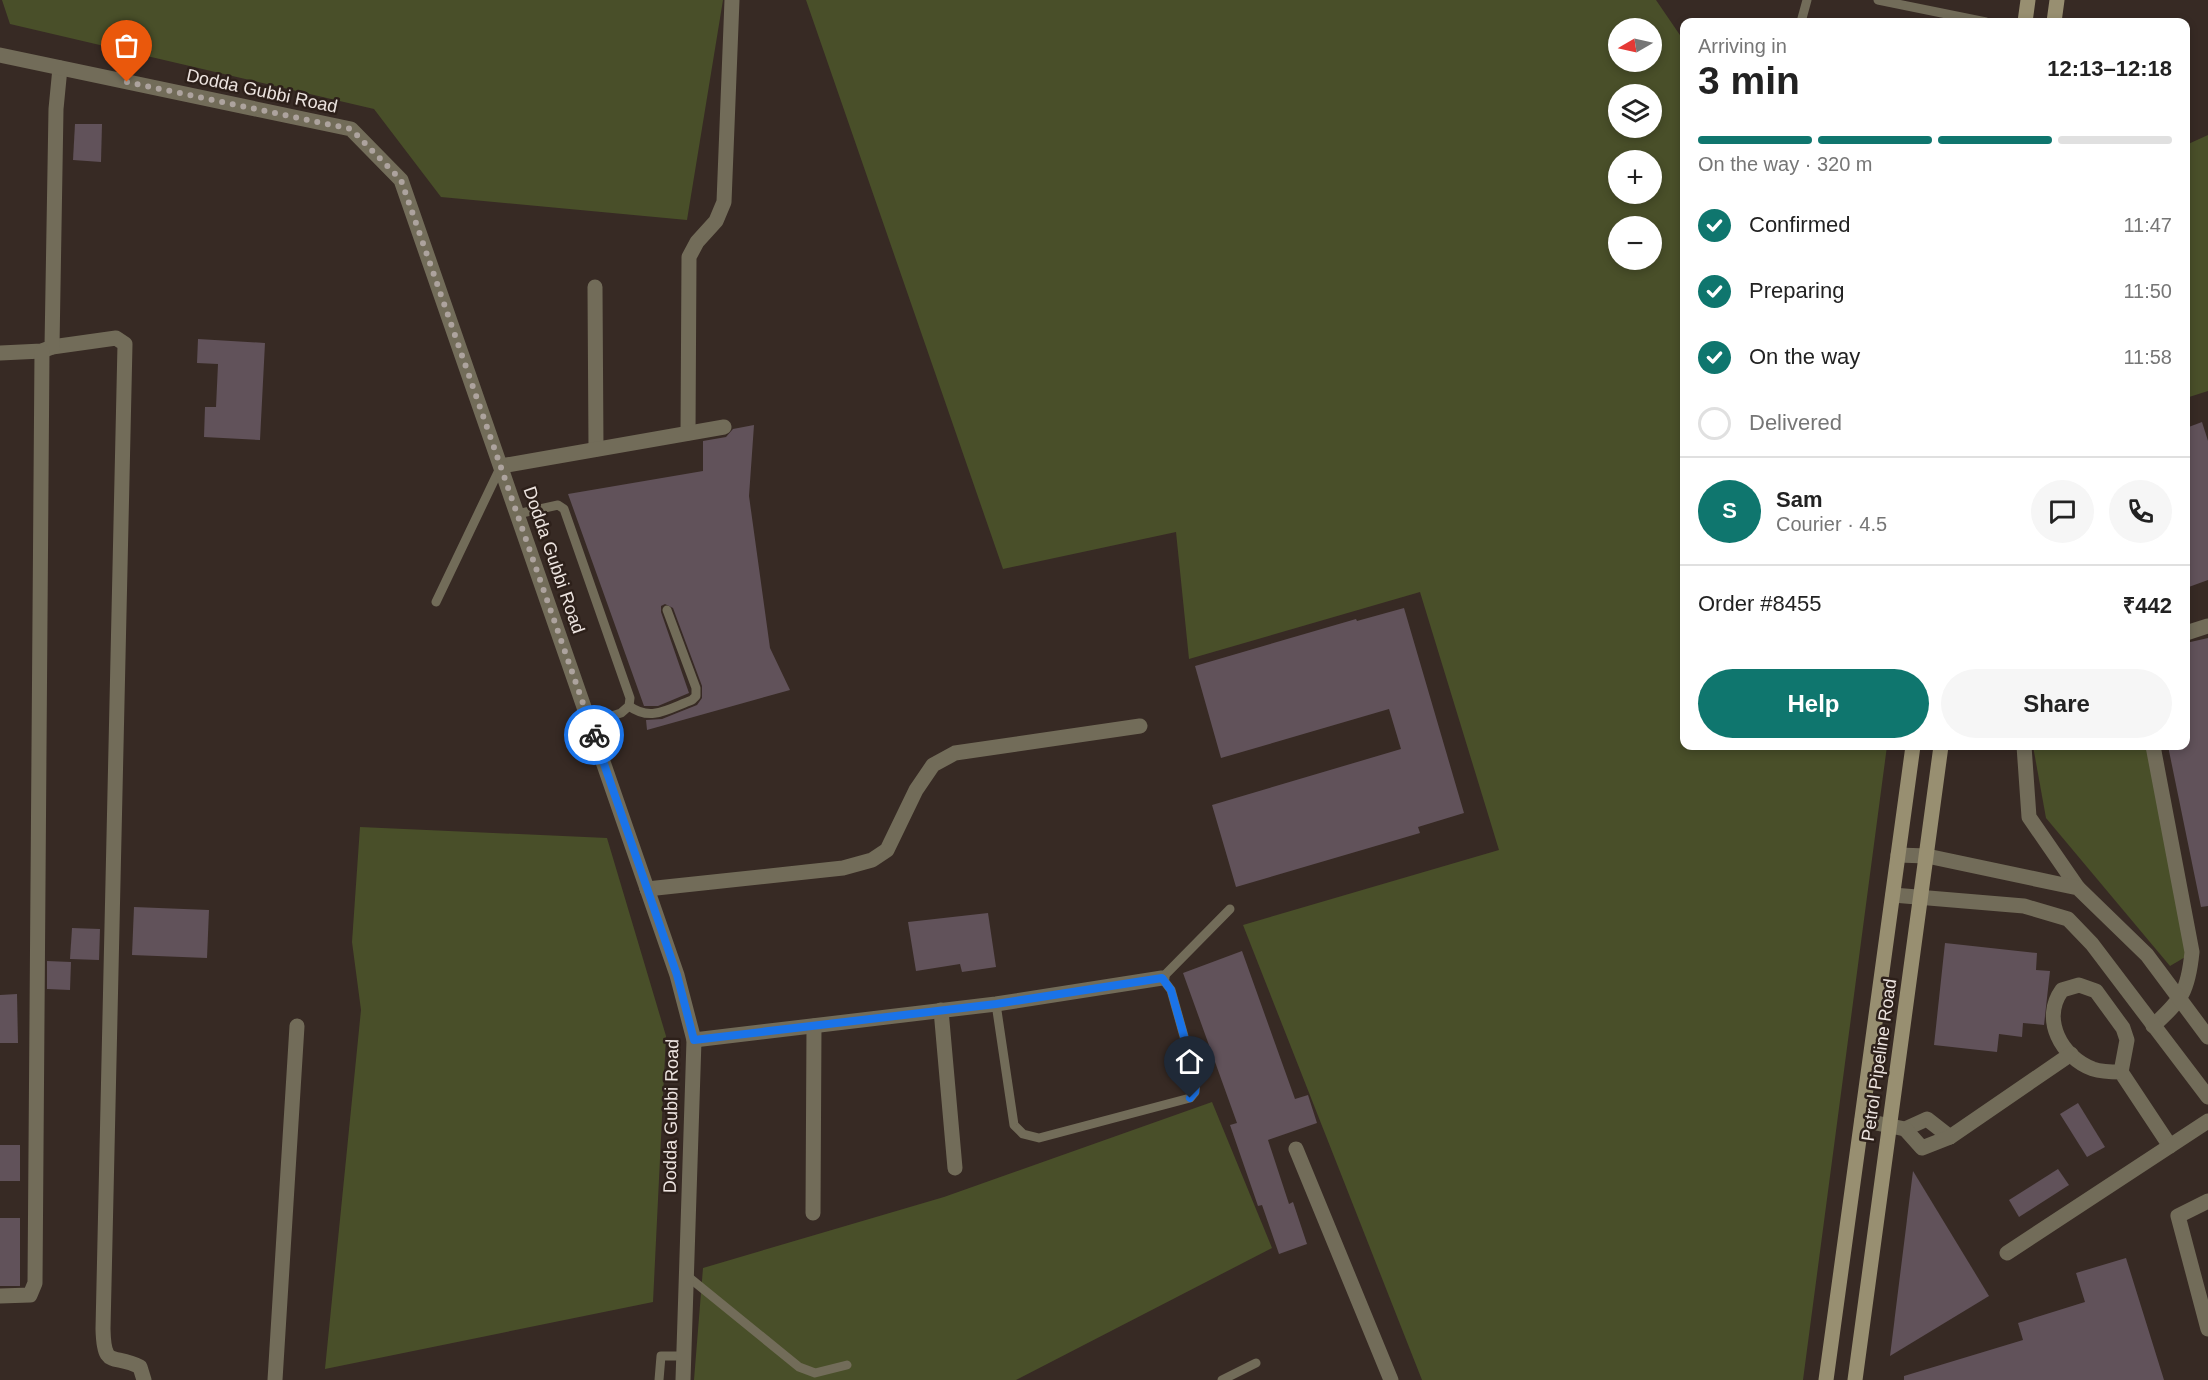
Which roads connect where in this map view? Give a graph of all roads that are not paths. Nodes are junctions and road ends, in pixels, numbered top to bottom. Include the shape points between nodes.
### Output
1 (732, 0) edge
2 (1808, 0) edge
3 (1878, 0) edge
4 (2028, 0) edge
5 (2057, 0) edge
6 (1802, 18) edge
7 (1966, 18) edge
8 (2026, 18) edge
9 (2055, 18) edge
10 (0, 55) edge
11 (60, 68) junction
12 (595, 286) dead end
13 (47, 349) junction
14 (0, 353) edge
15 (723, 427) dead end
16 (688, 433) junction
17 (596, 449) junction
18 (501, 466) junction
19 (517, 514) junction
20 (436, 602) dead end
21 (667, 610) dead end
22 (2208, 626) edge
23 (2190, 632) edge
24 (629, 706) junction
25 (590, 723) junction
26 (1140, 726) dead end
27 (1912, 750) edge
28 (1940, 750) edge
29 (2024, 750) edge
30 (2154, 750) edge
31 (1898, 855) junction
32 (1927, 856) junction
33 (2078, 888) junction
34 (647, 889) junction
35 (1893, 895) junction
36 (1922, 897) junction
37 (1230, 909) dead end
38 (1162, 978) junction
39 (2180, 1000) junction
40 (996, 1004) junction
41 (941, 1010) junction
42 (297, 1026) dead end
43 (814, 1026) junction
44 (2153, 1026) junction
45 (2208, 1037) edge
46 (694, 1040) junction
47 (2071, 1054) junction
48 (2121, 1072) junction
49 (2208, 1097) edge
50 (1862, 1119) junction
51 (2208, 1121) edge
52 (1889, 1126) junction
53 (1905, 1129) junction
54 (1950, 1137) junction
55 (2170, 1146) junction
56 (1296, 1149) dead end
57 (955, 1168) dead end
58 (2208, 1201) edge
59 (813, 1213) dead end
60 (2007, 1253) dead end
61 (686, 1275) junction
62 (0, 1296) edge
63 (2208, 1329) edge
64 (684, 1356) junction
65 (1256, 1363) dead end
66 (847, 1365) dead end
67 (144, 1380) edge
68 (275, 1380) edge
69 (659, 1380) edge
70 (683, 1380) edge
71 (1222, 1380) edge
72 (1391, 1380) edge
73 (1826, 1380) edge
74 (1855, 1380) edge

1 - 16 street via 724,202 716,221 689,257
2 - 6 lane
3 - 7 lane
4 - 8 main road
5 - 9 main road
10 - 11 street, Dodda Gubbi Road
11 - 13 street
11 - 18 street, Dodda Gubbi Road via 351,129 401,180
12 - 17 street
13 - 14 street
13 - 62 street via 35,1283 30,1295
13 - 67 street via 116,338 125,344 103,1329 107,1354 113,1360 140,1367
15 - 16 street
16 - 17 street
17 - 18 street
18 - 19 street, Dodda Gubbi Road
18 - 20 lane
19 - 24 lane via 558,506 564,510 630,698
19 - 25 street, Dodda Gubbi Road
21 - 24 lane via 696,696 651,715 640,714
22 - 23 street
24 - 25 lane via 621,713
25 - 34 street, Dodda Gubbi Road
26 - 34 street via 955,753 933,765 916,790 887,850 872,860 843,868
27 - 31 main road, Petrol Pipeline Road
28 - 32 main road, Petrol Pipeline Road
29 - 33 street via 2029,817
30 - 39 street via 2192,952 2190,978
31 - 32 street
31 - 35 main road, Petrol Pipeline Road
32 - 33 street
32 - 36 main road, Petrol Pipeline Road
33 - 39 street via 2147,955
34 - 46 street, Dodda Gubbi Road via 677,975
35 - 36 street
35 - 50 main road, Petrol Pipeline Road
36 - 44 street via 2024,906 2067,919 2092,944
36 - 52 main road, Petrol Pipeline Road
37 - 38 lane
38 - 40 street
38 - 40 lane via 1171,990 1196,1079 1195,1092 1190,1098 1039,1138 1023,1134 1014,1125
39 - 44 street
39 - 45 street
40 - 41 street
41 - 43 street
41 - 57 street
42 - 68 street
43 - 46 street
43 - 59 street
44 - 49 street
46 - 61 street, Dodda Gubbi Road
47 - 48 street via 2093,1069
47 - 48 street via 2056,1034 2052,1011 2062,990 2079,985 2096,991 2123,1028 2127,1040
47 - 54 street
48 - 55 street
50 - 52 street
50 - 73 main road, Petrol Pipeline Road
51 - 55 street
52 - 53 street
52 - 74 main road, Petrol Pipeline Road
53 - 54 street via 1927,1119
53 - 54 street via 1922,1148
55 - 60 street
56 - 72 street
58 - 63 street via 2178,1216
61 - 64 street, Dodda Gubbi Road
61 - 66 lane via 799,1367 815,1373
64 - 69 lane via 661,1356
64 - 70 street, Dodda Gubbi Road
65 - 71 lane

